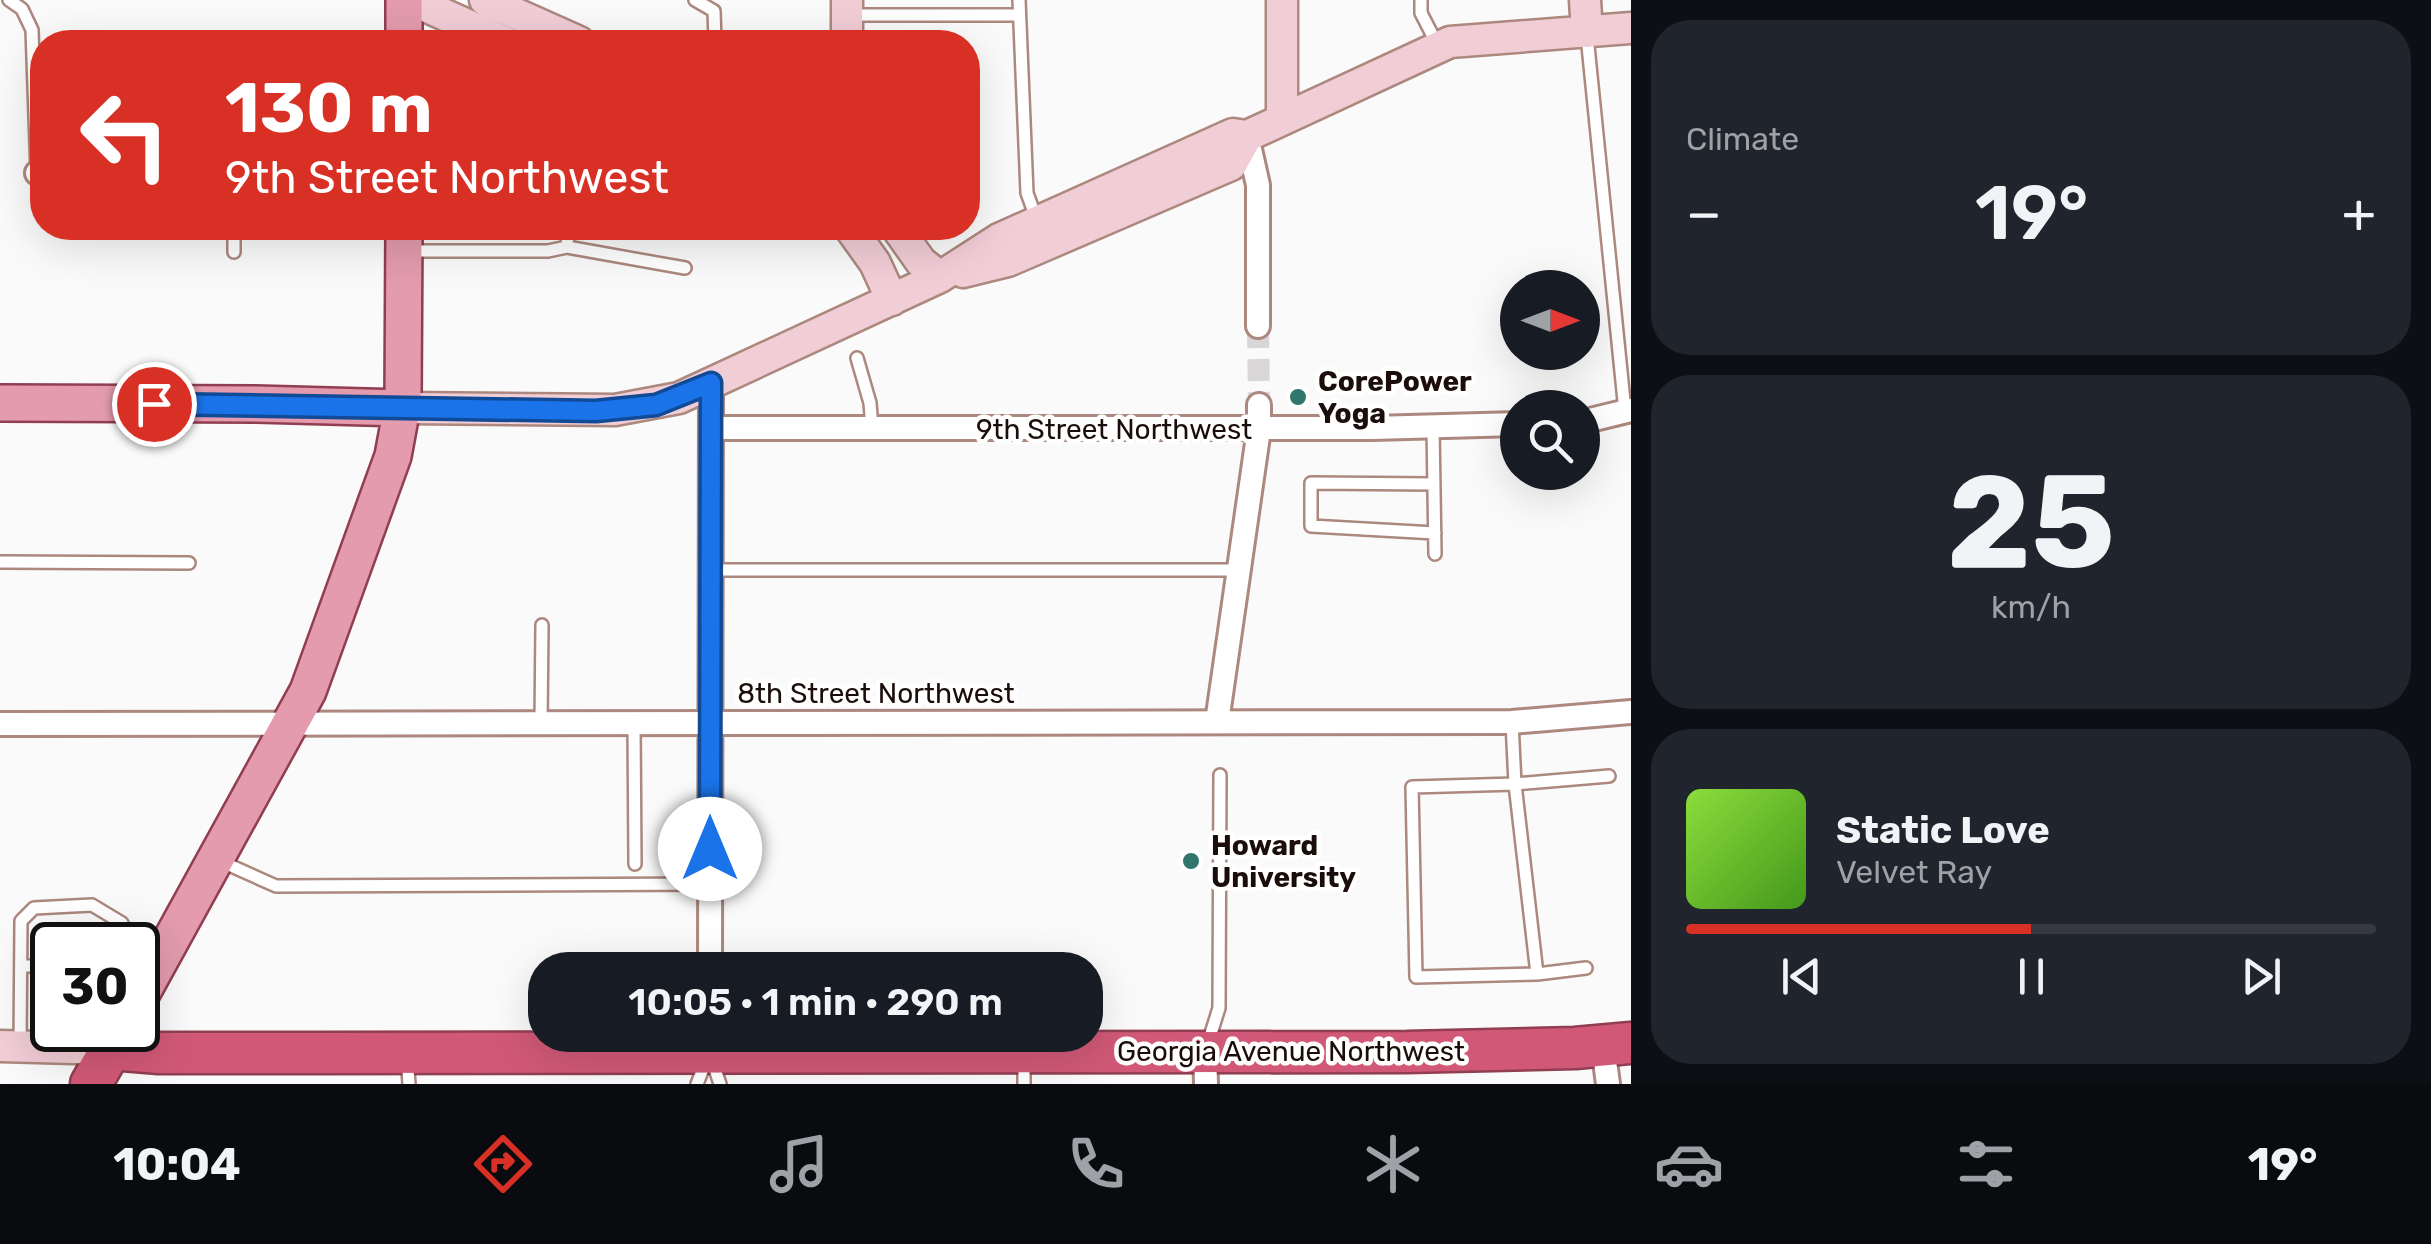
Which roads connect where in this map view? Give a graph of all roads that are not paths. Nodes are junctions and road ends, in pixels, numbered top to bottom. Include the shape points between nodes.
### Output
1 (9, 0) edge
2 (408, 0) edge
3 (485, 0) edge
4 (695, 0) edge
5 (1020, 0) edge
6 (1282, 0) edge
7 (1421, 0) edge
8 (1585, 0) edge
9 (1019, 15) junction
10 (847, 19) edge
11 (1631, 28) edge
12 (32, 30) edge
13 (405, 30) edge
14 (477, 30) edge
15 (552, 30) edge
16 (715, 30) edge
17 (1586, 32) junction
18 (1438, 47) junction
19 (1282, 120) junction
20 (1247, 136) junction
21 (1038, 222) junction
22 (234, 240) edge
23 (404, 240) edge
24 (415, 240) edge
25 (568, 240) edge
26 (859, 240) edge
27 (905, 240) edge
28 (568, 247) junction
29 (234, 252) dead end
30 (686, 268) dead end
31 (940, 277) junction
32 (892, 300) junction
33 (1258, 326) tunnel mouth
34 (857, 358) dead end
35 (711, 383) junction
36 (0, 404) edge
37 (402, 408) junction
38 (1628, 411) edge
39 (1259, 417) junction
40 (1600, 418) edge
41 (1500, 424) edge
42 (1433, 426) junction
43 (711, 428) junction
44 (872, 428) junction
45 (1434, 484) junction
46 (1434, 532) junction
47 (1434, 554) dead end
48 (0, 562) edge
49 (189, 563) dead end
50 (711, 570) junction
51 (1239, 570) junction
52 (542, 625) dead end
53 (1631, 712) edge
54 (1218, 722) junction
55 (1512, 722) junction
56 (541, 723) junction
57 (634, 723) junction
58 (710, 723) junction
59 (0, 724) edge
60 (290, 724) junction
61 (1220, 774) dead end
62 (1609, 776) dead end
63 (1515, 784) junction
64 (216, 858) junction
65 (635, 864) dead end
66 (710, 884) junction
67 (119, 922) edge
68 (710, 952) edge
69 (160, 960) edge
70 (21, 966) junction
71 (30, 966) edge
72 (1586, 968) dead end
73 (1537, 974) junction
74 (10, 1046) edge
75 (108, 1052) edge
76 (156, 1052) edge
77 (1614, 1058) edge
78 (709, 1064) edge
79 (1024, 1068) edge
80 (1206, 1068) edge
81 (408, 1069) edge
82 (90, 1084) edge

1 - 12 lane
2 - 13 main road
2 - 14 main road
3 - 15 main road
4 - 16 lane via 714,11
5 - 9 lane
6 - 19 main road
7 - 18 lane
8 - 17 main road
9 - 10 lane
9 - 21 lane via 1027,194
11 - 17 main road
17 - 18 main road via 1474,38
17 - 38 lane
18 - 19 main road
19 - 20 main road
20 - 21 main road via 1233,134
20 - 31 main road via 1232,164 1008,261
20 - 33 street via 1258,185
21 - 31 main road
22 - 29 lane
23 - 37 main road
24 - 28 lane via 548,252
25 - 28 lane
26 - 32 main road
27 - 31 main road
28 - 30 lane
31 - 32 main road
32 - 35 main road
34 - 44 lane
35 - 37 main road via 656,405 615,410
35 - 43 street
36 - 37 main road
37 - 60 main road via 380,493
38 - 40 street
39 - 42 street, 9th Street Northwest
39 - 44 street, 9th Street Northwest
39 - 51 street
41 - 42 street, 9th Street Northwest
42 - 45 lane
43 - 44 street, 9th Street Northwest
43 - 50 street
45 - 46 lane
45 - 46 lane via 1311,483 1310,526
46 - 47 lane
48 - 49 lane
50 - 51 lane
50 - 58 street
51 - 54 street
52 - 56 lane
53 - 55 street, 8th Street Northwest
54 - 55 street, 8th Street Northwest
54 - 58 street, 8th Street Northwest
55 - 63 lane
56 - 57 street, 8th Street Northwest
56 - 60 street, 8th Street Northwest
57 - 58 street, 8th Street Northwest
57 - 65 lane
58 - 66 street
59 - 60 street, 8th Street Northwest
60 - 64 main road
61 - 80 lane via 1219,1008
62 - 63 lane
63 - 73 lane
63 - 73 lane via 1412,787 1416,977
64 - 66 lane via 276,886
64 - 69 main road
66 - 68 street
67 - 70 lane via 92,905 34,908 21,921
70 - 71 lane
70 - 74 lane
72 - 73 lane
75 - 82 highway
76 - 81 highway, Georgia Avenue Northwest
77 - 80 highway, Georgia Avenue Northwest via 1488,1051
78 - 79 highway, Georgia Avenue Northwest
78 - 81 highway, Georgia Avenue Northwest
79 - 80 highway, Georgia Avenue Northwest

